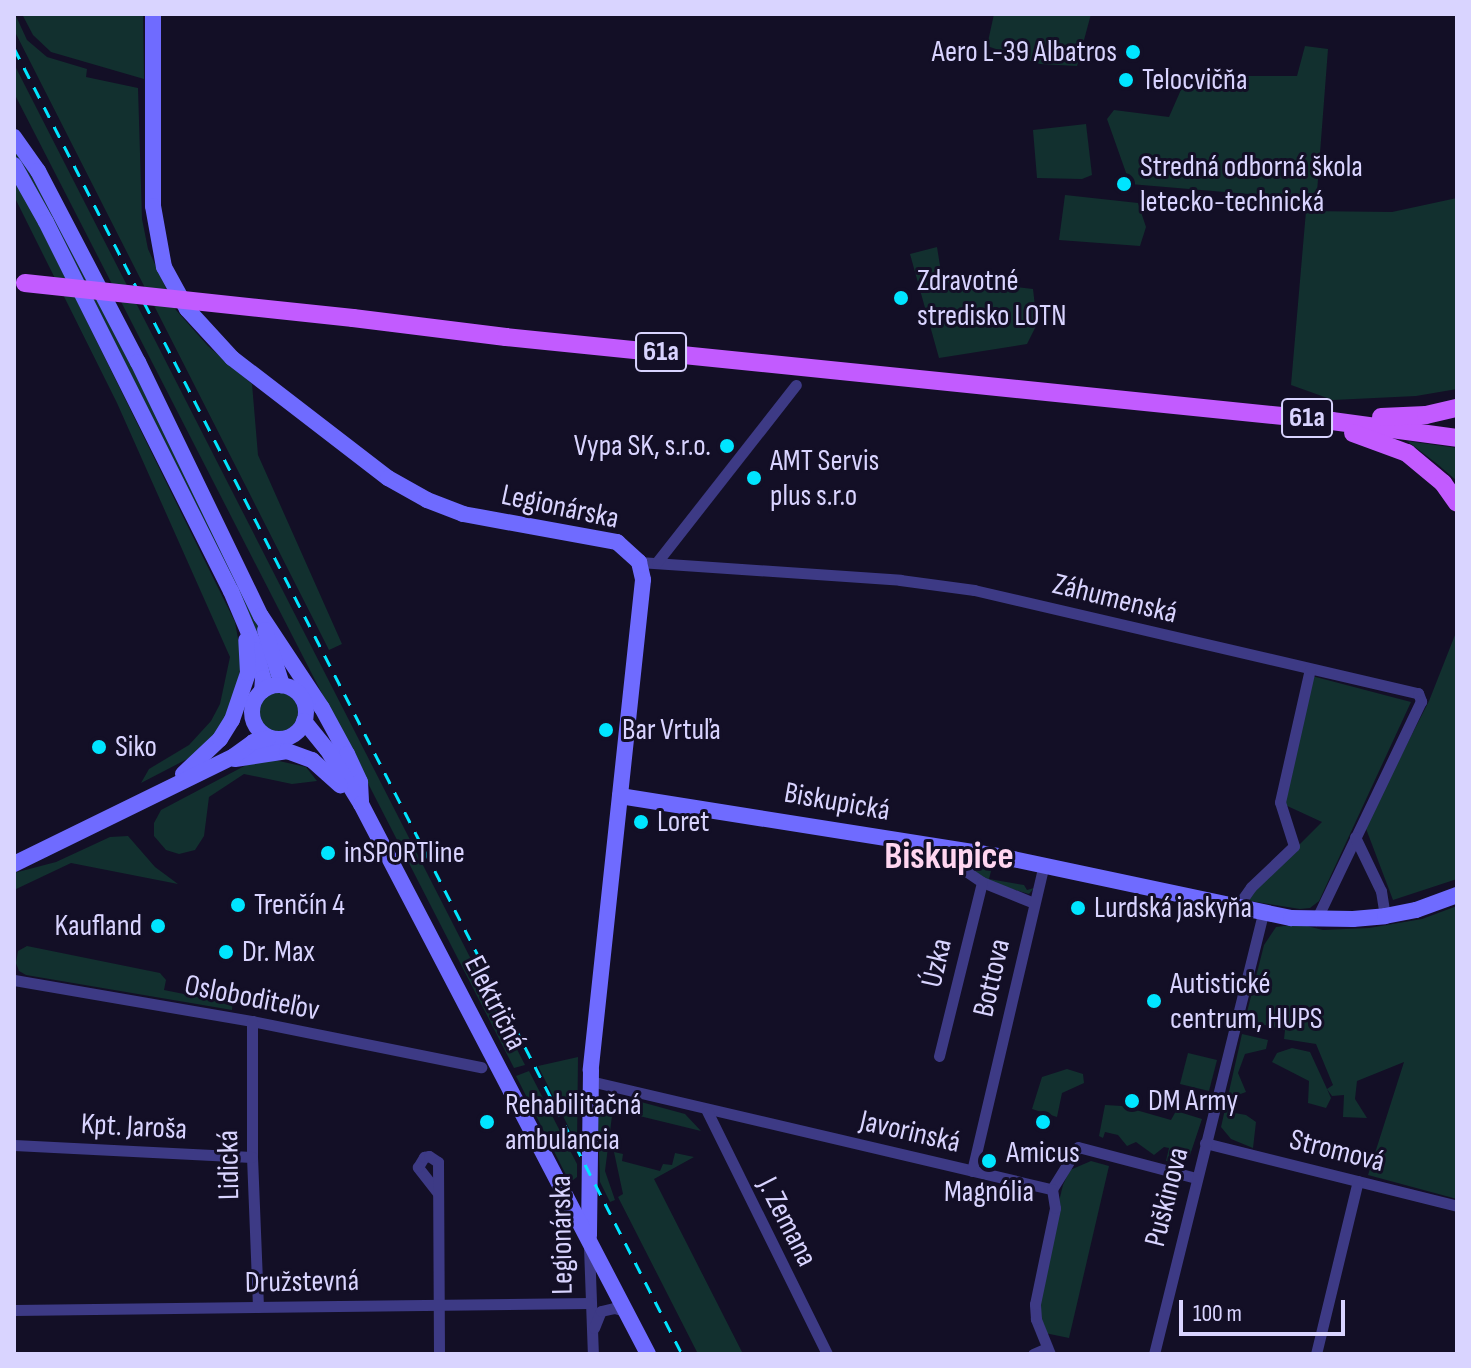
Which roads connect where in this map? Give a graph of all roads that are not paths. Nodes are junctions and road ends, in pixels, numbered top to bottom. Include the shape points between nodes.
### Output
1 (153, 14) edge
2 (14, 137) edge
3 (14, 165) edge
4 (18, 282) edge
5 (853, 372) junction
6 (796, 385) dead end
7 (1132, 400) junction
8 (1457, 408) edge
9 (1457, 438) edge
10 (1457, 503) edge
11 (639, 562) junction
12 (657, 562) junction
13 (261, 616) junction
14 (245, 627) junction
15 (1310, 669) junction
16 (282, 685) junction
17 (262, 691) junction
18 (253, 720) junction
19 (304, 721) junction
20 (291, 736) junction
21 (269, 738) junction
22 (334, 763) junction
23 (214, 765) junction
24 (173, 784) junction
25 (620, 796) junction
26 (361, 804) junction
27 (1355, 837) junction
28 (944, 848) junction
29 (17, 862) edge
30 (1044, 865) junction
31 (982, 882) junction
32 (1457, 895) edge
33 (1034, 903) junction
34 (1237, 907) junction
35 (1263, 913) junction
36 (1385, 916) junction
37 (1316, 920) junction
38 (14, 980) edge
39 (252, 1021) junction
40 (939, 1056) dead end
41 (481, 1067) dead end
42 (590, 1081) junction
43 (707, 1111) junction
44 (1205, 1143) junction
45 (14, 1145) edge
46 (252, 1157) junction
47 (588, 1161) junction
48 (972, 1171) junction
49 (555, 1173) junction
50 (1196, 1178) junction
51 (1358, 1181) junction
52 (1052, 1189) junction
53 (438, 1193) dead end
54 (1457, 1206) edge
55 (589, 1236) junction
56 (591, 1303) junction
57 (438, 1304) junction
58 (258, 1307) junction
59 (14, 1310) edge
60 (626, 1311) junction
61 (592, 1333) junction
62 (1049, 1351) edge
63 (439, 1354) edge
64 (593, 1354) edge
65 (648, 1354) edge
66 (827, 1354) edge
67 (1033, 1354) edge
68 (1154, 1354) edge
69 (1316, 1354) edge

1 - 11 street, Legionárska via 153,206 164,267 187,309 232,358 388,478 463,514 617,542
2 - 13 street via 38,171 138,362
3 - 14 street via 118,362
4 - 5 main road, 61a, bridge
5 - 7 main road, 61a
5 - 8 main road, 61a via 989,376 1352,414 1406,417
6 - 12 street
7 - 9 main road, 61a
7 - 10 main road via 1223,418 1349,432 1391,444 1426,467
11 - 12 street, Záhumenská
11 - 25 street, Legionárska via 643,580
12 - 15 street, Záhumenská via 974,590
13 - 16 street
13 - 26 street via 347,754 360,782
14 - 17 street via 263,678
14 - 24 street via 248,673 232,720 220,739
15 - 27 street, Záhumenská via 1418,693 1421,701
15 - 34 street via 1280,802 1294,846
16 - 17 street
16 - 19 street via 302,698
17 - 18 street via 253,704
18 - 21 street
18 - 23 street
19 - 20 street
19 - 22 street, Električná
20 - 21 street
20 - 22 street, Električná
21 - 23 street
22 - 26 street, Električná
23 - 24 street
23 - 26 street via 287,751 312,760
24 - 29 street
25 - 28 street, Biskupická
25 - 42 street, Legionárska
26 - 49 street, Električná
27 - 36 street via 1381,891
27 - 37 street, Záhumenská
28 - 30 street, Biskupická
28 - 31 street, Bottova via 948,859
30 - 33 street
30 - 34 street, Biskupická
31 - 33 street, Bottova
31 - 40 street, Úzka
32 - 36 street, Biskupická
33 - 48 street, Bottova
34 - 35 street, Biskupická
35 - 37 street, Biskupická
35 - 44 street, Puškinova
36 - 37 street, Biskupická
38 - 39 street, Osloboditeľov
39 - 41 street, Osloboditeľov
39 - 46 street, Lidická
42 - 43 street, Javorinská
42 - 47 street, Legionárska
43 - 48 street, Javorinská
43 - 66 street, J. Zemana
44 - 50 street, Puškinova
44 - 51 street, Stromová
45 - 46 street, Kpt. Jaroša
46 - 58 street, Lidická
47 - 49 street via 580,1185
47 - 55 street, Legionárska
48 - 52 street, Javorinská
49 - 55 street, Električná
50 - 52 street via 1078,1147
50 - 68 street, Puškinova
51 - 54 street, Stromová
51 - 69 street
52 - 62 street via 1055,1208 1035,1304
53 - 57 street
55 - 56 street, Legionárska
55 - 60 street, Električná
56 - 57 street, Družstevná
56 - 61 street, Legionárska
57 - 58 street, Družstevná
57 - 63 street
58 - 59 street, Družstevná
60 - 61 street via 601,1311
60 - 65 street, Električná
61 - 64 street, Legionárska
62 - 67 street

